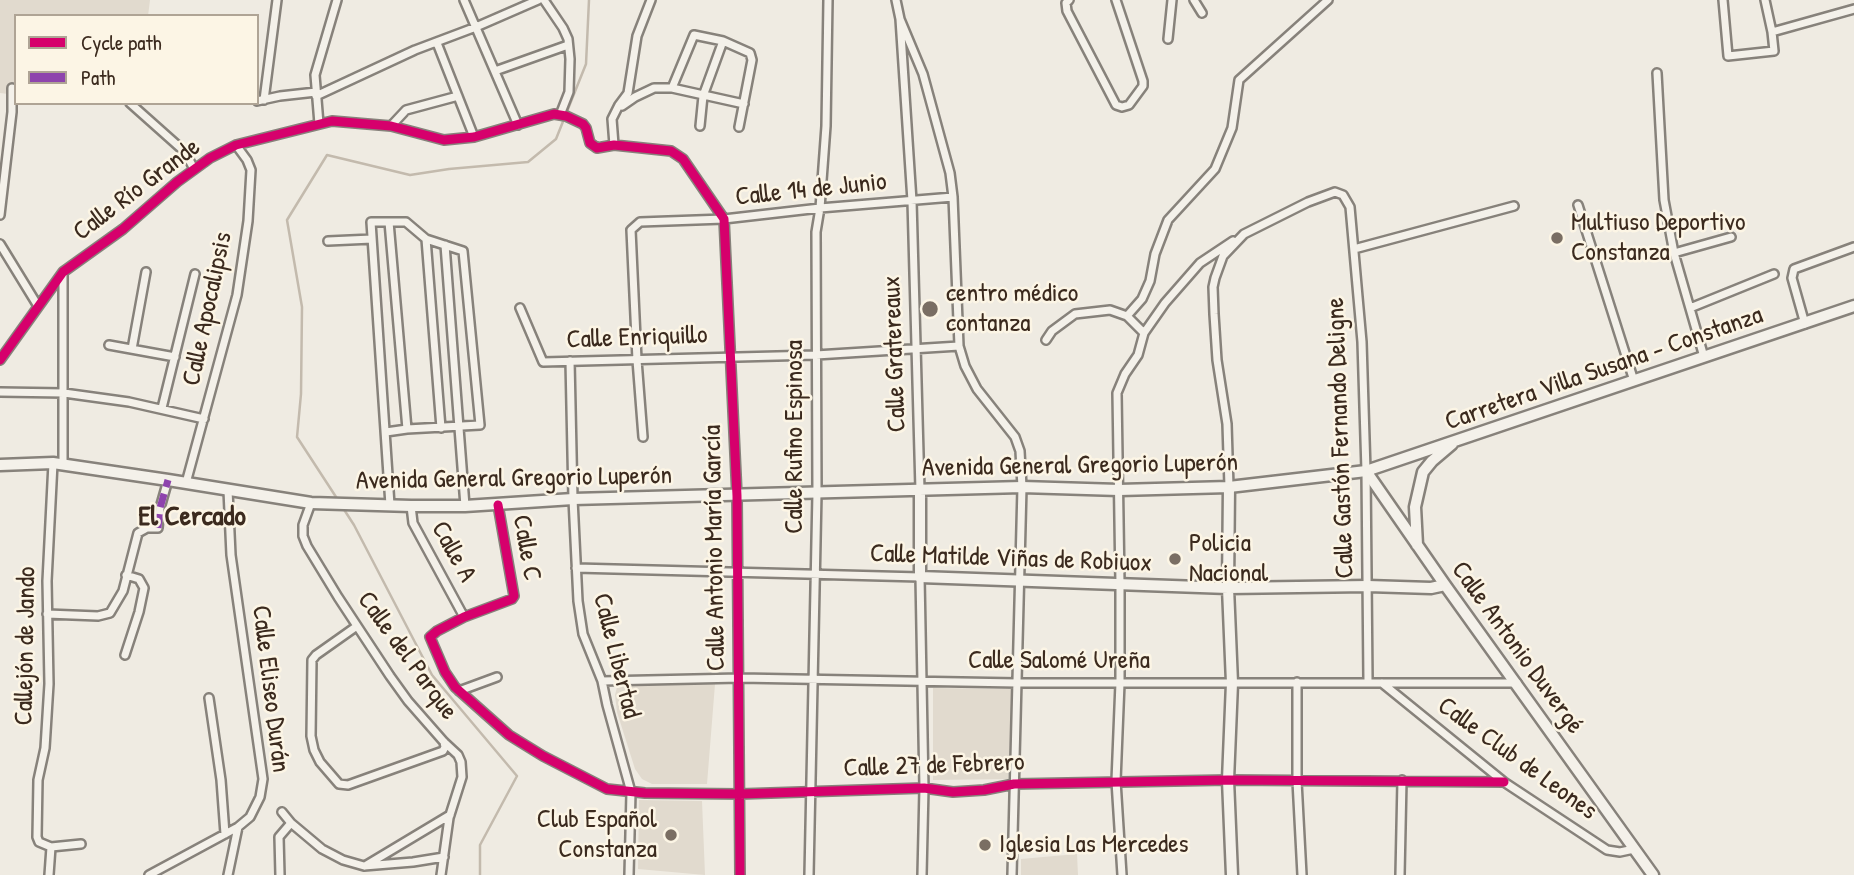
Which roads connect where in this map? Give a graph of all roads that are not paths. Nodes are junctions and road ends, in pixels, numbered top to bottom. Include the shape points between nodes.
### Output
1 (277, 0) edge
2 (337, 0) edge
3 (464, 0) edge
4 (538, 0) edge
5 (544, 0) edge
6 (650, 0) edge
7 (828, 0) edge
8 (895, 0) edge
9 (1069, 0) edge
10 (1116, 0) edge
11 (1172, 0) edge
12 (1194, 0) edge
13 (1328, 0) edge
14 (1723, 0) edge
15 (1765, 0) edge
16 (1854, 9) edge
17 (1202, 13) dead end
18 (900, 19) junction
19 (477, 27) junction
20 (1772, 32) junction
21 (1168, 39) dead end
22 (723, 41) junction
23 (437, 43) junction
24 (568, 45) junction
25 (495, 71) junction
26 (1657, 74) dead end
27 (12, 88) dead end
28 (672, 88) junction
29 (316, 94) junction
30 (458, 96) junction
31 (704, 96) junction
32 (261, 100) edge
33 (744, 104) junction
34 (132, 105) edge
35 (617, 110) junction
36 (560, 115) junction
37 (319, 124) junction
38 (518, 125) junction
39 (391, 126) junction
40 (700, 126) dead end
41 (739, 127) dead end
42 (474, 137) junction
43 (236, 145) junction
44 (614, 145) junction
45 (194, 169) junction
46 (953, 197) junction
47 (912, 201) junction
48 (1578, 205) dead end
49 (1514, 206) dead end
50 (820, 208) junction
51 (0, 215) edge
52 (724, 219) junction
53 (389, 222) junction
54 (1244, 234) junction
55 (1731, 237) dead end
56 (372, 239) junction
57 (426, 239) junction
58 (328, 241) dead end
59 (0, 244) edge
60 (444, 245) junction
61 (1854, 247) edge
62 (1354, 249) junction
63 (1674, 253) junction
64 (63, 272) junction
65 (146, 272) dead end
66 (195, 274) dead end
67 (1774, 274) dead end
68 (38, 306) junction
69 (1854, 306) edge
70 (520, 308) dead end
71 (1690, 308) junction
72 (1127, 316) junction
73 (1805, 324) junction
74 (1144, 333) junction
75 (1046, 340) dead end
76 (109, 345) dead end
77 (959, 346) junction
78 (917, 348) junction
79 (132, 349) junction
80 (816, 355) junction
81 (730, 356) junction
82 (175, 357) junction
83 (1704, 357) junction
84 (637, 359) junction
85 (0, 360) edge
86 (570, 361) junction
87 (1634, 381) junction
88 (0, 392) edge
89 (64, 393) junction
90 (162, 408) junction
91 (204, 419) junction
92 (459, 427) junction
93 (441, 428) junction
94 (407, 429) junction
95 (386, 432) junction
96 (643, 437) dead end
97 (1458, 439) junction
98 (58, 464) junction
99 (0, 465) edge
100 (1366, 471) junction
101 (168, 480) junction
102 (186, 483) junction
103 (1229, 487) junction
104 (1022, 488) junction
105 (228, 490) junction
106 (920, 490) junction
107 (1119, 490) junction
108 (817, 493) junction
109 (737, 496) junction
110 (573, 499) junction
111 (312, 503) junction
112 (390, 505) junction
113 (498, 505) junction
114 (411, 506) junction
115 (465, 506) junction
116 (1418, 546) junction
117 (576, 568) junction
118 (738, 572) junction
119 (816, 574) junction
120 (127, 575) junction
121 (920, 577) junction
122 (1019, 580) junction
123 (1120, 584) junction
124 (1445, 585) junction
125 (1368, 586) junction
126 (1228, 588) junction
127 (47, 614) junction
128 (464, 617) junction
129 (357, 626) junction
130 (125, 655) dead end
131 (497, 677) dead end
132 (740, 678) junction
133 (813, 678) junction
134 (602, 681) junction
135 (921, 681) junction
136 (1368, 681) junction
137 (1120, 682) junction
138 (1297, 682) junction
139 (1382, 682) junction
140 (1517, 682) junction
141 (1017, 683) junction
142 (1232, 683) junction
143 (459, 691) junction
144 (209, 698) dead end
145 (444, 742) junction
146 (1228, 780) junction
147 (1402, 780) junction
148 (1297, 781) junction
149 (1116, 782) junction
150 (1504, 782) junction
151 (1014, 784) junction
152 (924, 788) junction
153 (811, 791) junction
154 (631, 792) junction
155 (740, 794) junction
156 (282, 812) dead end
157 (450, 815) junction
158 (291, 823) junction
159 (238, 827) junction
160 (225, 834) junction
161 (81, 844) dead end
162 (51, 847) junction
163 (1634, 849) junction
164 (444, 857) junction
165 (364, 866) junction
166 (49, 875) edge
167 (149, 875) edge
168 (228, 875) edge
169 (280, 875) edge
170 (441, 875) edge
171 (629, 875) edge
172 (637, 875) edge
173 (740, 875) edge
174 (809, 875) edge
175 (922, 875) edge
176 (1012, 875) edge
177 (1122, 875) edge
178 (1233, 875) edge
179 (1302, 875) edge
180 (1400, 875) edge
181 (1653, 875) edge

1 - 32 street
2 - 29 street via 315,75
3 - 19 street
4 - 19 street
5 - 24 street via 563,28
6 - 35 street via 628,93
7 - 50 street, Calle Rufino Espinosa
8 - 18 street, Calle Gratereaux
9 - 10 street via 1067,11 1116,105 1122,107 1129,105 1143,81
11 - 21 street
12 - 17 street
13 - 72 street via 1239,80 1232,128 1215,169 1168,220 1150,281
14 - 20 street via 1728,56 1774,51
15 - 20 street
16 - 20 street
18 - 46 street via 923,74
18 - 47 street, Calle Gratereaux
19 - 23 street
19 - 25 street
22 - 28 street via 694,35
22 - 31 street
22 - 33 street via 750,53
23 - 29 street
23 - 30 street
24 - 25 street
24 - 36 street via 569,92
25 - 38 street
26 - 63 street via 1664,200
27 - 51 street
28 - 31 street
28 - 35 street via 654,88
29 - 32 street
29 - 37 street
30 - 39 street via 406,110
30 - 42 street
31 - 33 street
31 - 40 street
33 - 41 street
34 - 45 street via 185,152
35 - 44 street via 612,119
36 - 38 street, Calle Río Grande
36 - 44 street via 583,124 593,146
37 - 39 street, Calle Río Grande via 346,121
37 - 43 street, Calle Río Grande
38 - 42 street, Calle Río Grande
39 - 42 street, Calle Río Grande via 444,140
43 - 45 street, Calle Río Grande
43 - 91 street, Calle Apocalipsis via 251,170 248,221 237,295
44 - 52 street via 671,151 683,159
45 - 64 street, Calle Río Grande
46 - 47 street, Calle 14 de Junio
46 - 77 street
47 - 50 street, Calle 14 de Junio
47 - 78 street, Calle Gratereaux
48 - 87 street
49 - 62 street
50 - 52 street, Calle 14 de Junio
50 - 80 street, Calle Rufino Espinosa
52 - 81 street, Calle Antonio María García
52 - 84 street, Calle 14 de Junio via 640,222 631,230
53 - 56 street via 371,222
53 - 57 street via 406,222
53 - 94 street
54 - 62 street, Calle Gastón Fernando Deligne via 1335,192 1343,195 1350,207
54 - 74 street via 1200,263
54 - 103 street via 1223,257 1213,287
55 - 63 street
56 - 58 street
56 - 95 street
57 - 60 street
57 - 93 street
59 - 68 street
60 - 92 street
60 - 92 street via 463,251 480,425
61 - 73 street via 1794,269
62 - 100 street, Calle Gastón Fernando Deligne
63 - 71 street
64 - 68 street, Calle Río Grande
64 - 89 street, Callejón de Jando
65 - 79 street
66 - 82 street
67 - 71 street
68 - 85 street, Calle Río Grande
69 - 73 main road, Carretera Villa Susana - Constanza
70 - 86 street, Calle Enriquillo via 543,362
71 - 83 street
72 - 74 street
72 - 75 street via 1110,310 1075,314
73 - 83 main road, Carretera Villa Susana - Constanza
74 - 107 street via 1138,355 1117,393
76 - 79 street
77 - 78 street, Calle Enriquillo
77 - 104 street via 977,389 1015,438
78 - 80 street, Calle Enriquillo
78 - 106 street, Calle Gratereaux
79 - 82 street
80 - 81 street, Calle Enriquillo
80 - 108 street, Calle Rufino Espinosa
81 - 84 street, Calle Enriquillo
81 - 109 street, Calle Antonio María García
82 - 90 street
83 - 87 main road, Carretera Villa Susana - Constanza
84 - 86 street, Calle Enriquillo
84 - 96 street, Calle 14 de Junio
86 - 110 street, Calle Libertad
87 - 97 main road, Carretera Villa Susana - Constanza
88 - 89 street
89 - 90 street
89 - 98 street, Callejón de Jando
90 - 91 street
91 - 102 street, Calle Apocalipsis
92 - 93 street
92 - 115 street
93 - 94 street
94 - 95 street
95 - 112 street
97 - 100 main road, Carretera Villa Susana - Constanza
97 - 116 main road via 1423,472 1415,507
98 - 99 main road, Avenida General Gregorio Luperón
98 - 101 main road, Avenida General Gregorio Luperón
98 - 127 street, Callejón de Jando
100 - 103 main road, Avenida General Gregorio Luperón
100 - 116 main road, Calle Antonio Duvergé
100 - 125 street, Calle Gastón Fernando Deligne
101 - 102 main road, Avenida General Gregorio Luperón
101 - 120 street via 158,528 138,533
102 - 105 main road, Avenida General Gregorio Luperón
103 - 107 main road, Avenida General Gregorio Luperón
103 - 126 main road
104 - 106 main road, Avenida General Gregorio Luperón
104 - 107 main road, Avenida General Gregorio Luperón
104 - 122 street
105 - 111 main road, Avenida General Gregorio Luperón
105 - 159 street, Calle Eliseo Durán via 231,555 263,779 250,817
106 - 108 main road, Avenida General Gregorio Luperón
106 - 121 main road, Calle Gratereaux
107 - 123 street
108 - 109 main road, Avenida General Gregorio Luperón
108 - 119 street, Calle Rufino Espinosa
109 - 110 main road, Avenida General Gregorio Luperón
109 - 118 street, Calle Antonio María García
110 - 113 main road, Avenida General Gregorio Luperón
110 - 117 street, Calle Libertad
111 - 112 main road, Avenida General Gregorio Luperón
111 - 129 street, Calle del Parque via 303,536
112 - 114 main road, Avenida General Gregorio Luperón
113 - 115 main road, Avenida General Gregorio Luperón
113 - 128 street, Calle C via 512,599
114 - 115 main road, Avenida General Gregorio Luperón
114 - 128 street, Calle A via 413,523
116 - 124 main road, Calle Antonio Duvergé
117 - 118 street, Calle Matilde Viñas de Robiuox
117 - 134 street, Calle Libertad via 583,634
118 - 119 street, Calle Matilde Viñas de Robiuox
118 - 132 street, Calle Antonio María García
119 - 121 street, Calle Matilde Viñas de Robiuox
119 - 133 street, Calle Rufino Espinosa
120 - 127 street via 110,613
120 - 130 street via 139,579 144,588
121 - 122 main road, Calle Matilde Viñas de Robiuox
121 - 135 street, Calle Gratereaux
122 - 123 main road, Calle Matilde Viñas de Robiuox
122 - 141 street
123 - 126 main road, Calle Matilde Viñas de Robiuox
123 - 137 street
124 - 125 main road, Calle Matilde Viñas de Robiuox
124 - 140 main road, Calle Antonio Duvergé
125 - 126 main road, Calle Matilde Viñas de Robiuox
125 - 136 street, Calle Gastón Fernando Deligne
126 - 142 main road
127 - 162 street, Callejón de Jando via 49,684 37,837
128 - 143 street, Calle 27 de Febrero via 430,637 444,672
129 - 145 street, Calle del Parque via 408,701
129 - 145 street via 312,660 311,736 320,762 339,784 348,785 443,751
131 - 143 street
132 - 133 street, Calle Salomé Ureña
132 - 134 street, Calle Salomé Ureña
132 - 155 street, Calle Antonio María García
133 - 135 street, Calle Salomé Ureña
133 - 153 street, Calle Rufino Espinosa
134 - 154 street, Calle Libertad
135 - 141 street, Calle Salomé Ureña
135 - 152 street, Calle Gratereaux
136 - 138 street, Calle Salomé Ureña
136 - 139 street, Calle Salomé Ureña
137 - 141 street, Calle Salomé Ureña
137 - 142 street, Calle Salomé Ureña
137 - 149 street
138 - 142 street, Calle Salomé Ureña
138 - 148 street
139 - 140 street, Calle Salomé Ureña
139 - 150 street, Calle Club de Leones
140 - 163 main road, Calle Antonio Duvergé
141 - 151 street
142 - 146 main road
143 - 154 street, Calle 27 de Febrero via 522,744 598,786
144 - 160 street
145 - 157 street, Calle del Parque via 458,755 463,771
146 - 148 street, Calle 27 de Febrero
146 - 149 street, Calle 27 de Febrero
146 - 178 main road
147 - 148 street, Calle 27 de Febrero
147 - 150 street, Calle 27 de Febrero
147 - 180 street
148 - 179 street
149 - 151 street, Calle 27 de Febrero
149 - 177 street
150 - 163 street, Calle Club de Leones via 1607,850
151 - 152 street, Calle 27 de Febrero via 953,792
151 - 176 street
152 - 153 street, Calle 27 de Febrero
152 - 175 street, Calle Gratereaux
153 - 155 street, Calle 27 de Febrero
153 - 174 street, Calle Rufino Espinosa
154 - 155 street, Calle 27 de Febrero
154 - 171 street, Calle Libertad
155 - 173 street, Calle Antonio María García
156 - 158 street
157 - 164 street, Calle del Parque
157 - 165 street
158 - 165 street via 321,849
158 - 169 street via 279,837
159 - 160 street, Calle Eliseo Durán
159 - 168 street
160 - 167 street, Calle Eliseo Durán
161 - 162 street
162 - 166 street
163 - 181 main road, Calle Antonio Duvergé
164 - 165 street
164 - 170 street, Calle del Parque
171 - 172 street

